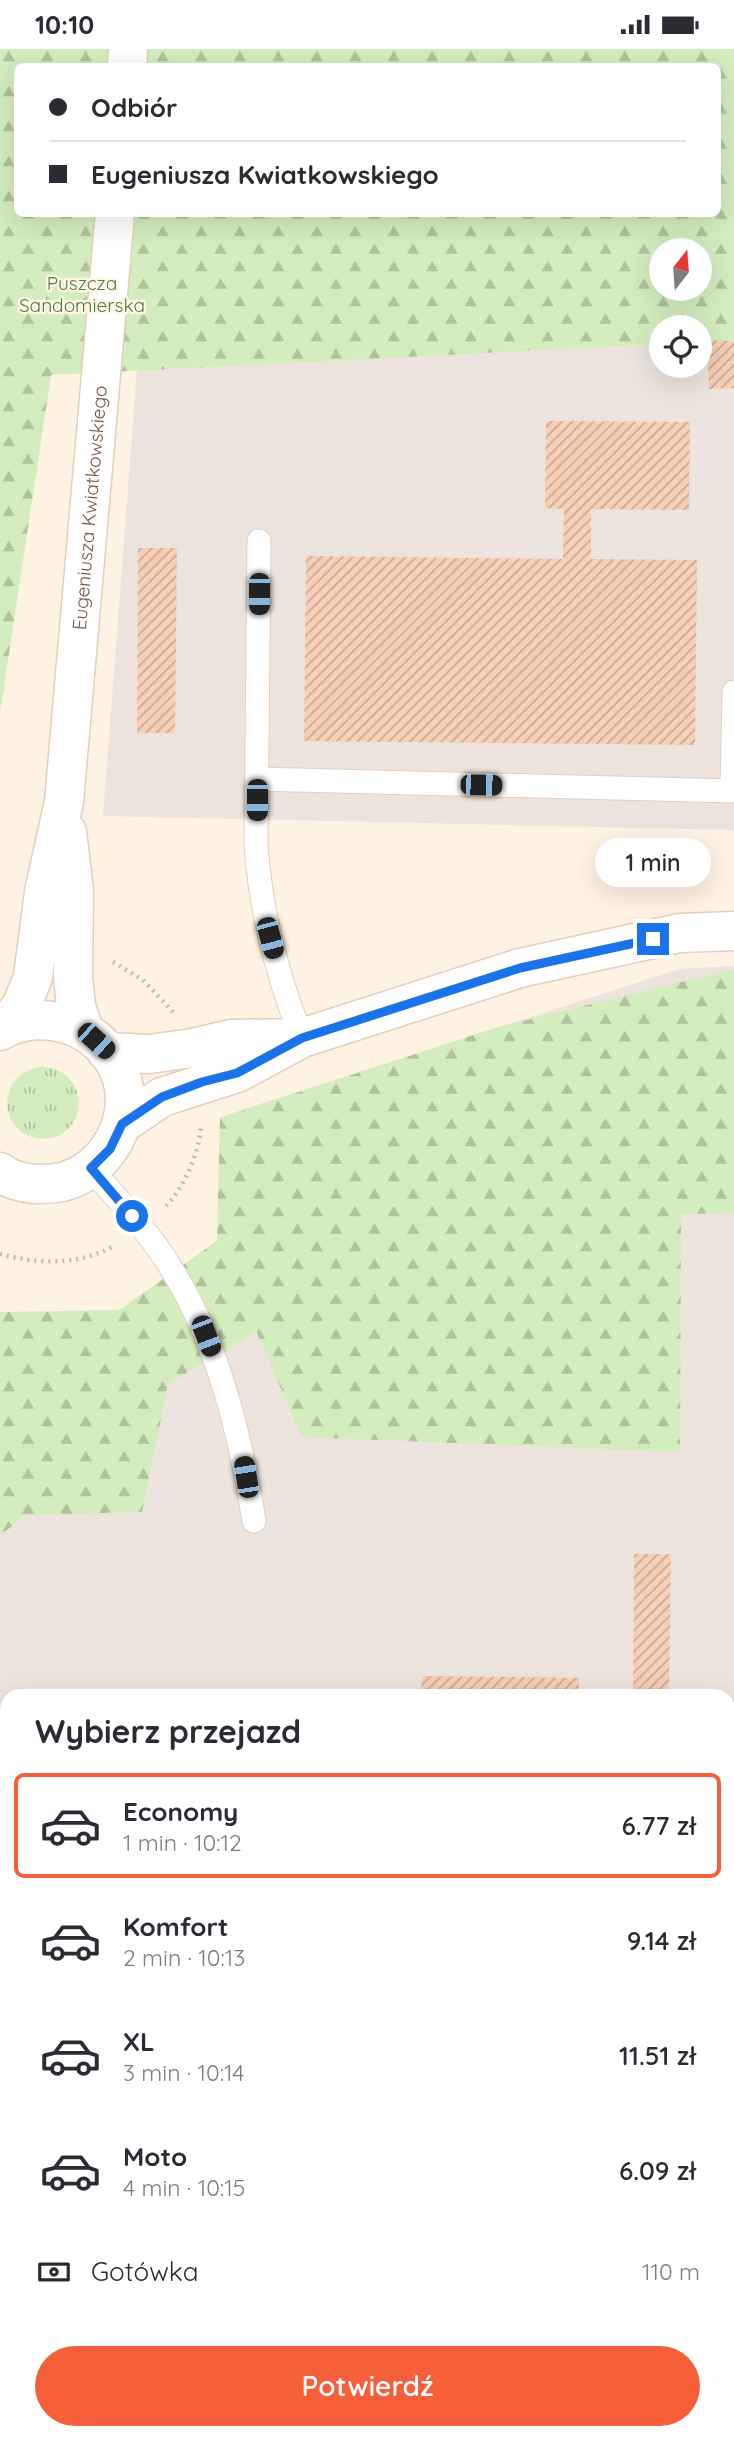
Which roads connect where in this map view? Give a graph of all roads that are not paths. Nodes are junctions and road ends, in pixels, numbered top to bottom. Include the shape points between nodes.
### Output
1 (115, 217) edge
2 (259, 541) dead end
3 (734, 692) edge
4 (257, 779) junction
5 (64, 802) junction
6 (734, 931) edge
7 (2, 1030) edge
8 (302, 1038) junction
9 (96, 1041) junction
10 (122, 1124) junction
11 (91, 1168) junction
12 (9, 1186) edge
13 (254, 1521) dead end

1 - 5 street, Eugeniusza Kwiatkowskiego
2 - 4 lane
3 - 4 lane via 732,791
4 - 8 lane via 259,884 288,1003
5 - 7 street, Eugeniusza Kwiatkowskiego via 44,892 33,977 22,1005
5 - 9 street, Eugeniusza Kwiatkowskiego via 74,890 76,1006
6 - 8 street via 680,933 520,968
7 - 9 street via 30,1020 58,1020
8 - 9 street via 231,1039 149,1054
8 - 10 street via 237,1073 162,1097
9 - 10 street, Eugeniusza Kwiatkowskiego via 120,1073 125,1098
10 - 11 street via 110,1149
11 - 12 street via 50,1184
11 - 13 lane via 174,1271 199,1318 220,1371 243,1455

